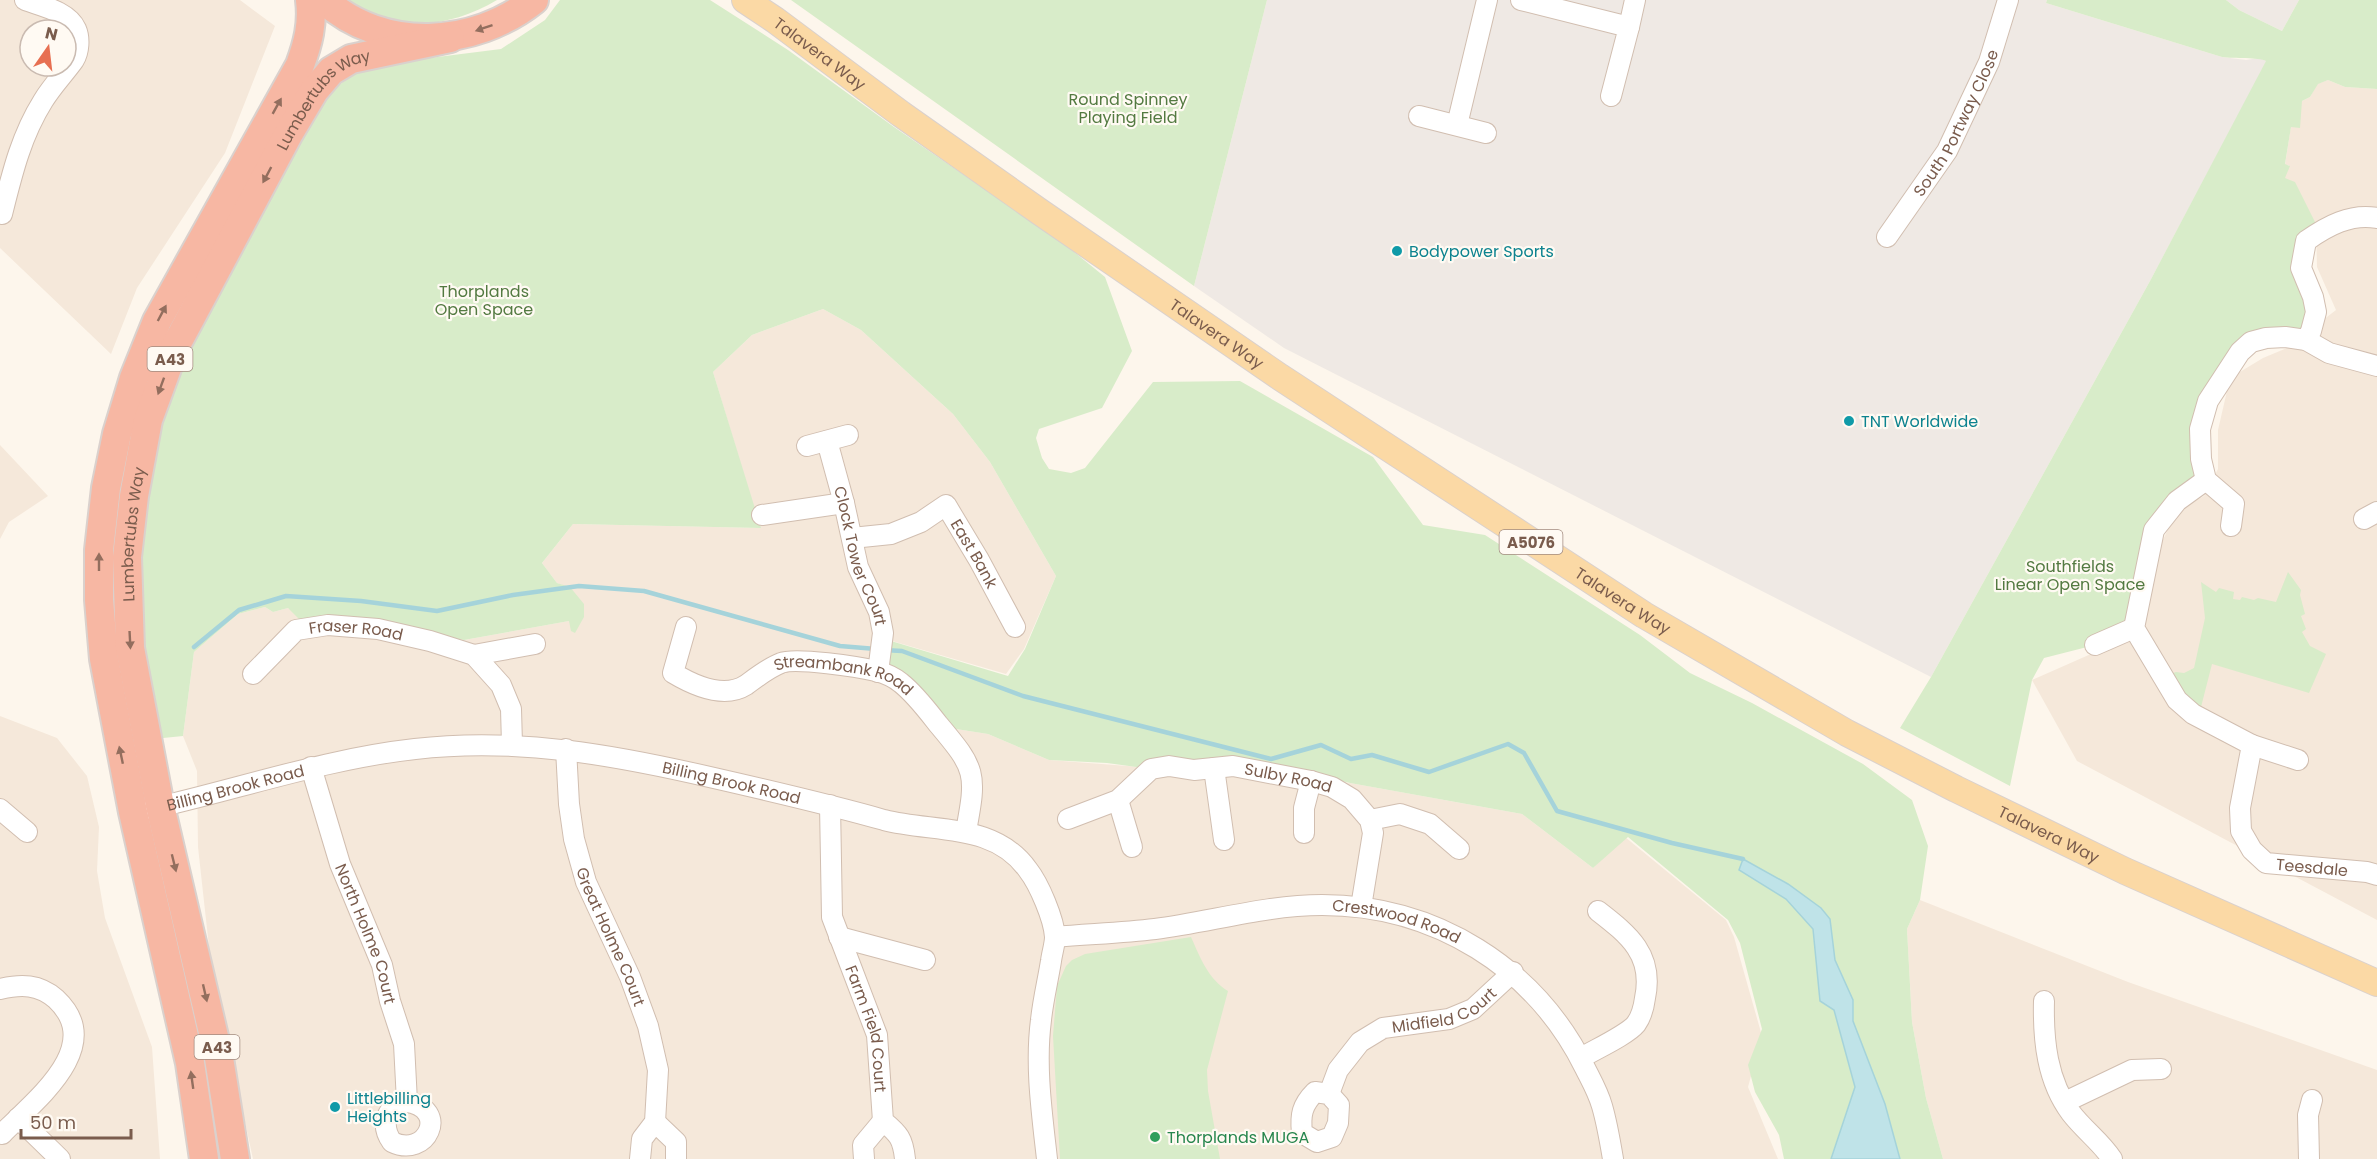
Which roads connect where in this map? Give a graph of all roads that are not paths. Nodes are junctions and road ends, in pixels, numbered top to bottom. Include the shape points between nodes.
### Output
1 (310, 0) edge
2 (324, 0) edge
3 (534, 0) edge
4 (745, 0) edge
5 (1487, 0) edge
6 (1521, 0) edge
7 (1635, 0) edge
8 (2008, 0) edge
9 (32, 1) edge
10 (1629, 27) junction
11 (450, 38) junction
12 (1611, 96) dead end
13 (1419, 117) dead end
14 (1457, 125) junction
15 (1486, 133) dead end
16 (2, 214) dead end
17 (2377, 218) edge
18 (1887, 237) dead end
19 (2306, 340) junction
20 (2377, 366) edge
21 (848, 435) dead end
22 (827, 441) junction
23 (807, 446) dead end
24 (2206, 480) junction
25 (844, 503) junction
26 (762, 515) dead end
27 (2231, 526) dead end
28 (852, 538) junction
29 (686, 627) dead end
30 (1015, 627) dead end
31 (2134, 628) junction
32 (535, 644) dead end
33 (2095, 645) dead end
34 (474, 655) junction
35 (878, 672) junction
36 (253, 674) dead end
37 (512, 744) junction
38 (2252, 745) junction
39 (566, 749) junction
40 (2298, 760) dead end
41 (311, 767) junction
42 (1214, 768) junction
43 (1311, 781) junction
44 (1118, 800) junction
45 (830, 805) junction
46 (0, 809) edge
47 (147, 809) junction
48 (1068, 819) dead end
49 (1370, 820) junction
50 (966, 831) junction
51 (27, 832) dead end
52 (1304, 833) dead end
53 (1224, 840) dead end
54 (1132, 847) dead end
55 (1460, 849) dead end
56 (2377, 875) edge
57 (1361, 907) junction
58 (1598, 911) dead end
59 (839, 937) junction
60 (1055, 937) junction
61 (926, 960) dead end
62 (1513, 972) junction
63 (2377, 983) edge
64 (0, 989) edge
65 (2044, 1001) dead end
66 (1581, 1058) junction
67 (2161, 1069) dead end
68 (1329, 1094) dead end
69 (2312, 1100) dead end
70 (407, 1102) dead end
71 (2065, 1102) junction
72 (18, 1118) junction
73 (883, 1121) junction
74 (655, 1122) junction
75 (2, 1134) dead end
76 (60, 1159) edge
77 (204, 1159) edge
78 (235, 1159) edge
79 (640, 1159) edge
80 (676, 1159) edge
81 (864, 1159) edge
82 (905, 1159) edge
83 (1047, 1159) edge
84 (1613, 1159) edge
85 (2112, 1159) edge
86 (2308, 1159) edge

47 -> 1 highway, Lumbertubs Way / A43 via 104,659 99,600 106,488 134,378 157,321 300,65 310,36
2 - 11 highway, A43 via 359,23 388,34
3 -> 11 highway, A43 via 518,13 485,29
4 - 63 main road, Talavera Way / A5076 via 1040,212 1280,377 1644,615 1846,733 1956,789 2125,871
5 - 14 street
6 - 10 street
7 - 10 street
8 - 18 street, South Portway Close via 1989,62 1947,151
9 - 16 street via 72,22 78,48 27,131
10 - 12 street
11 -> 47 highway, Lumbertubs Way / A43 via 351,59 331,71 289,133 174,349 148,420 127,557 130,648 143,726
13 - 14 street
14 - 15 street
17 - 19 street via 2362,215 2325,227 2306,241 2301,268 2316,312
19 - 20 street via 2329,353
19 - 24 street via 2266,338 2251,342 2240,352 2208,401 2200,429
21 - 22 street
22 - 23 street
22 - 25 street, Clock Tower Court
24 - 27 street via 2234,504
24 - 31 street via 2177,501 2154,530
25 - 26 street
25 - 28 street, Clock Tower Court
28 - 30 street, East Bank via 891,534 921,522 946,505
28 - 35 street, Clock Tower Court via 858,567 879,612 883,633
29 - 35 street, Streambank Road via 673,673 691,684 725,692 743,687 783,662
31 - 33 street
31 - 38 street via 2177,700 2193,714
32 - 34 street, Fraser Road
34 - 36 street, Fraser Road via 378,629 328,626 296,630
34 - 37 street via 501,685 511,709
35 - 50 street, Streambank Road via 900,683 919,701 969,765 973,796
37 - 39 street, Billing Brook Road
37 - 41 street, Billing Brook Road via 418,748
38 - 40 street
38 - 56 street, Teesdale via 2240,808 2241,831 2252,850 2266,863
39 - 45 street, Billing Brook Road via 634,759
39 - 74 street, Great Holme Court via 574,839 586,882 630,976 648,1026 658,1070
41 - 47 street, Billing Brook Road
41 - 70 street, North Holme Court via 340,864 382,965 404,1044
42 - 43 street, Sulby Road via 1233,766
42 - 44 street, Sulby Road via 1151,769
42 - 53 street
43 - 49 street, Sulby Road via 1352,799
43 - 52 street via 1304,808
44 - 48 street, Sulby Road
44 - 54 street
45 - 50 street, Billing Brook Road via 899,824
45 - 59 street, Farm Field Court via 832,917
46 - 51 street
77 -> 47 highway, Lumbertubs Way / A43
47 -> 78 highway, Lumbertubs Way / A43 via 219,1058
49 - 55 street via 1400,814 1430,824
49 - 57 street via 1373,833
50 - 60 street, Billing Brook Road via 991,839 1019,859 1047,910
57 - 60 street, Crestwood Road via 1279,909 1155,929
57 - 62 street, Crestwood Road via 1453,933
58 - 66 street via 1627,933 1643,956 1649,981 1644,1007 1635,1024
59 - 61 street, Farm Field Court
59 - 73 street, Farm Field Court via 877,1035
60 - 83 street, Billing Brook Road via 1040,1022 1040,1096
62 - 66 street, Crestwood Road via 1553,1014
62 - 68 street, Midfield Court via 1473,1009 1449,1019 1383,1028 1360,1042 1338,1070
64 - 72 street via 26,985 44,991 67,1012 73,1033 72,1053 62,1072
65 - 71 street via 2046,1053
66 - 84 street, Crestwood Road via 1602,1106
67 - 71 street via 2132,1070
69 - 86 street
71 - 85 street
72 - 75 street
72 - 76 street
73 - 81 street via 863,1145
73 - 82 street via 903,1143
74 - 79 street, Great Holme Court via 642,1139
74 - 80 street via 676,1142

